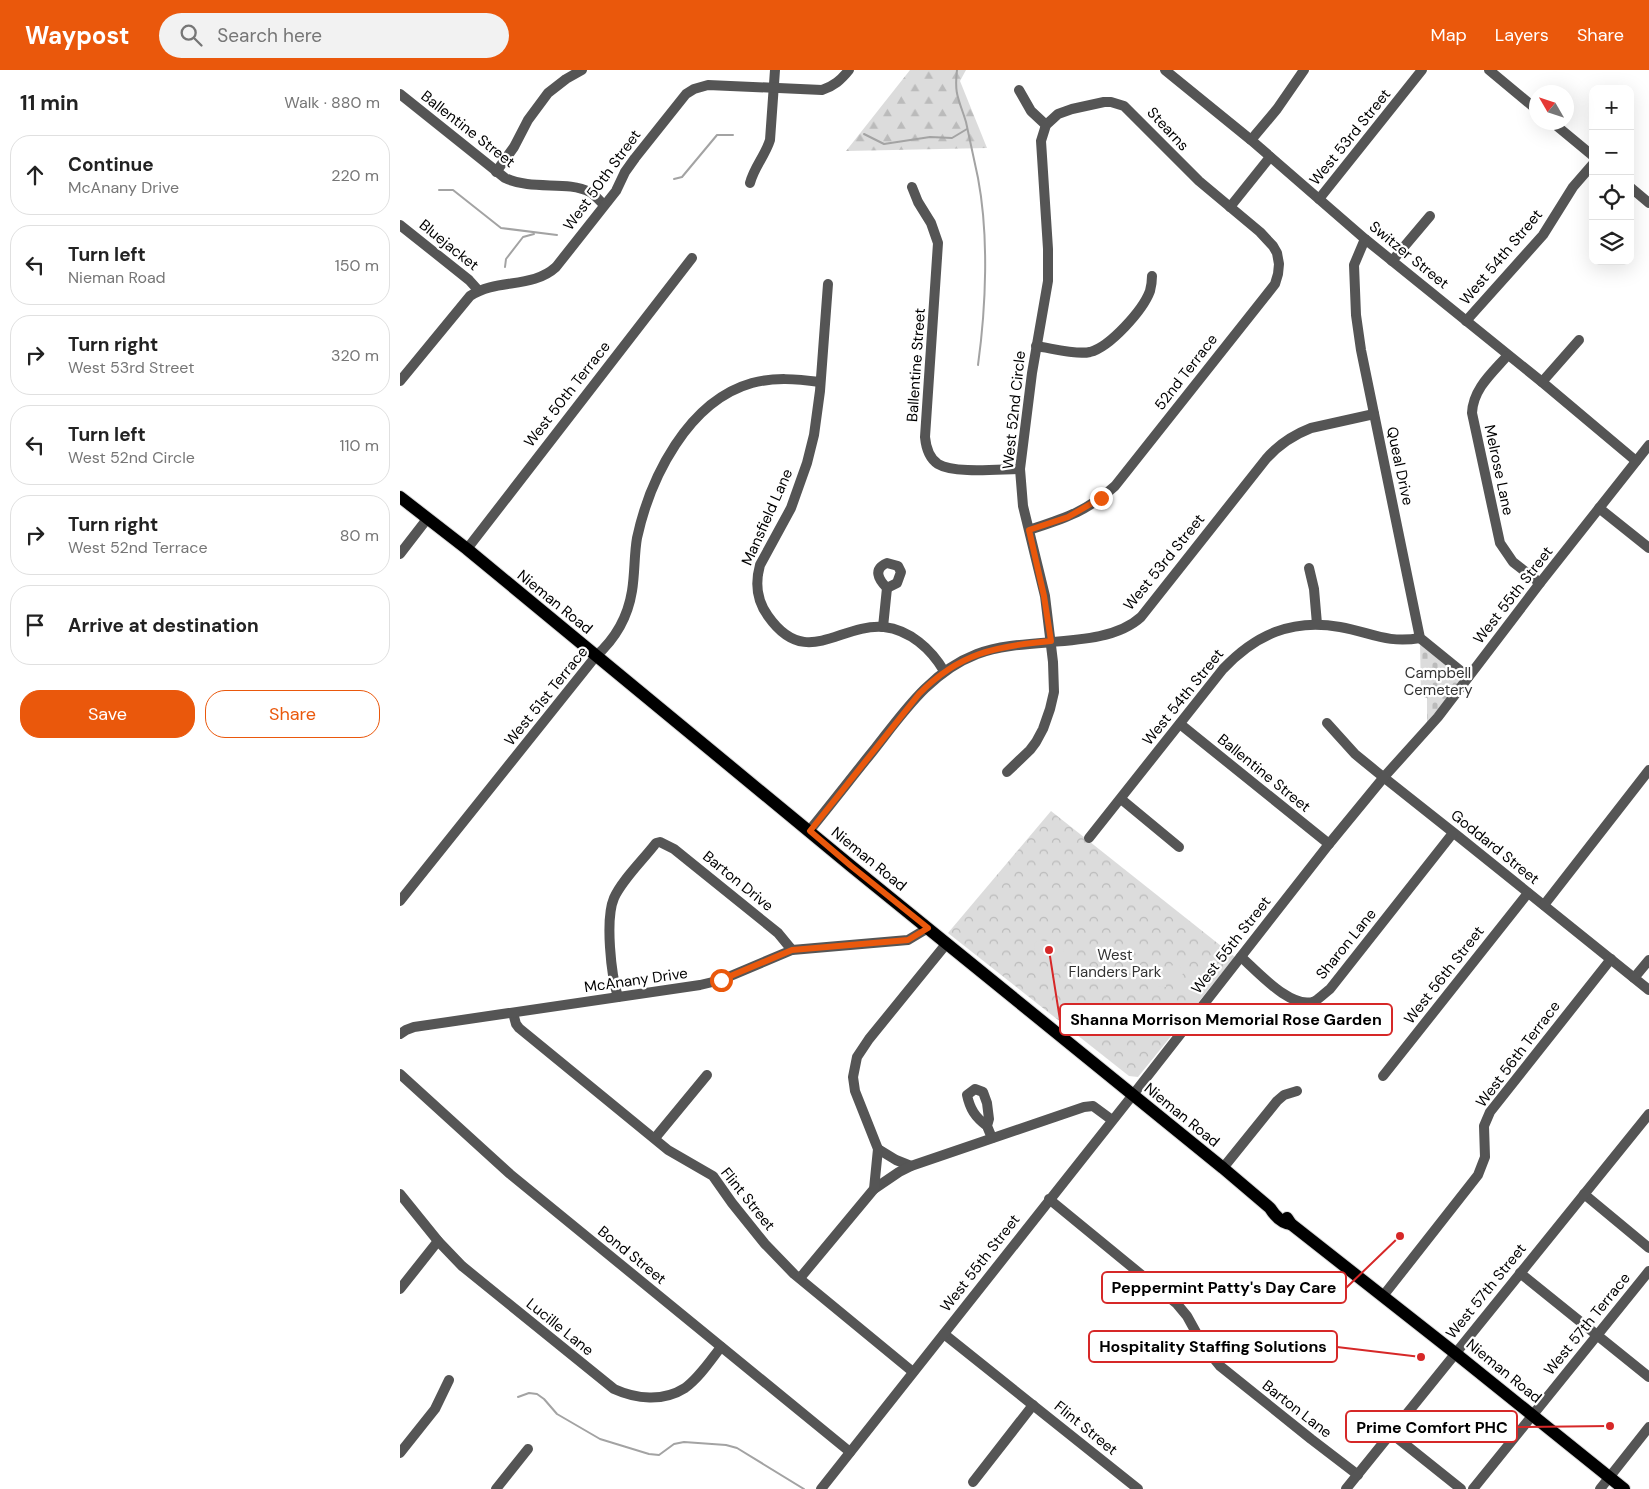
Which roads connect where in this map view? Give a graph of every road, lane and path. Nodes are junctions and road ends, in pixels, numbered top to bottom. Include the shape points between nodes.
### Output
1 (582, 70) edge
2 (775, 70) edge
3 (848, 70) edge
4 (1165, 70) edge
5 (1304, 70) edge
6 (1422, 70) edge
7 (1489, 70) edge
8 (774, 88) junction
9 (1019, 90) dead end
10 (400, 94) edge
11 (1529, 103) edge
12 (1046, 125) junction
13 (1562, 130) edge
14 (1251, 140) junction
15 (1589, 153) edge
16 (1270, 157) junction
17 (1589, 169) edge
18 (496, 172) junction
19 (750, 183) dead end
20 (912, 187) dead end
21 (1634, 190) edge
22 (1319, 199) junction
23 (1649, 203) edge
24 (604, 205) junction
25 (1230, 207) junction
26 (1430, 216) dead end
27 (400, 225) edge
28 (1365, 239) junction
29 (692, 258) dead end
30 (1392, 261) junction
31 (1279, 264) joint
32 (1152, 276) dead end
33 (828, 284) dead end
34 (478, 290) junction
35 (1466, 321) junction
36 (1579, 340) dead end
37 (1036, 346) junction
38 (1507, 356) junction
39 (400, 381) edge
40 (820, 382) junction
41 (1542, 382) junction
42 (1374, 414) junction
43 (1649, 445) edge
44 (1636, 461) junction
45 (1020, 469) junction
46 (400, 497) edge
47 (1599, 508) junction
48 (427, 518) junction
49 (1029, 530) junction
50 (1649, 548) edge
51 (467, 549) junction
52 (400, 554) edge
53 (1309, 568) dead end
54 (1540, 583) junction
55 (887, 588) dead end
56 (1317, 624) junction
57 (883, 627) junction
58 (1420, 638) junction
59 (1051, 641) junction
60 (596, 656) junction
61 (944, 671) junction
62 (1468, 678) junction
63 (1180, 724) junction
64 (1327, 724) dead end
65 (1649, 770) edge
66 (1007, 772) dead end
67 (1384, 777) junction
68 (1121, 798) junction
69 (810, 831) junction
70 (1453, 833) junction
71 (1089, 838) dead end
72 (1329, 844) junction
73 (1178, 847) dead end
74 (1528, 893) junction
75 (400, 901) edge
76 (1544, 905) junction
77 (928, 928) junction
78 (947, 943) junction
79 (792, 950) junction
80 (1241, 957) junction
81 (1611, 959) junction
82 (1649, 960) edge
83 (1634, 978) junction
84 (1649, 990) edge
85 (618, 997) junction
86 (513, 1013) junction
87 (400, 1034) edge
88 (400, 1074) edge
89 (707, 1075) dead end
90 (1383, 1076) dead end
91 (1297, 1091) dead end
92 (1132, 1096) junction
93 (1648, 1117) edge
94 (1112, 1120) junction
95 (987, 1126) dead end
96 (655, 1138) junction
97 (992, 1138) junction
98 (878, 1149) junction
99 (911, 1166) junction
100 (1223, 1168) junction
101 (874, 1189) junction
102 (400, 1194) edge
103 (1584, 1194) junction
104 (1049, 1200) junction
105 (438, 1241) junction
106 (1649, 1248) edge
107 (1649, 1271) edge
108 (1520, 1273) junction
109 (800, 1278) junction
110 (400, 1289) edge
111 (1384, 1296) junction
112 (944, 1334) junction
113 (1597, 1335) junction
114 (721, 1347) junction
115 (1455, 1352) junction
116 (912, 1372) junction
117 (1649, 1377) edge
118 (449, 1380) dead end
119 (1033, 1405) junction
120 (1532, 1414) junction
121 (1649, 1427) edge
122 (1391, 1433) junction
123 (528, 1449) dead end
124 (850, 1452) junction
125 (400, 1453) edge
126 (1358, 1475) junction
127 (1609, 1477) junction
128 (973, 1482) dead end
129 (496, 1489) edge
130 (821, 1489) edge
131 (1138, 1489) edge
132 (1346, 1489) edge
133 (1461, 1489) edge
134 (1473, 1489) edge
135 (1600, 1489) edge
136 (1624, 1489) edge

1 - 18 street via 548,93
2 - 8 street
3 - 8 street, West 50th Street via 832,87 822,90
4 - 14 street, Switzer Street
5 - 14 street
6 - 22 street, West 53rd Street
7 - 11 street
8 - 19 street via 770,140
8 - 24 street, West 50th Street via 708,85 686,94 635,158
9 - 12 street via 1031,111
10 - 18 street, Ballentine Street
12 - 25 street, Stearns via 1058,114 1072,109 1111,102 1124,106 1181,165
12 - 37 street, West 52nd Circle via 1041,148 1048,281
13 - 15 street
14 - 16 street, Switzer Street
16 - 22 street, Switzer Street
16 - 25 street
17 - 35 street, West 54th Street via 1573,187 1543,235
18 - 24 street, Ballentine Street via 521,184 578,188 590,192
20 - 45 street, Ballentine Street via 938,242 926,448 939,464 951,469
21 - 23 street
22 - 28 street, Switzer Street
24 - 34 street, West 50th Street via 549,273 534,280
25 - 31 street, Stearns via 1268,239 1277,253
26 - 30 street
27 - 34 street, Bluejacket
28 - 30 street, Switzer Street
28 - 42 street, Queal Drive via 1354,265 1354,282 1357,324
29 - 51 street, West 50th Terrace
30 - 35 street, Switzer Street
31 - 49 street, 52nd Terrace via 1275,284 1126,473 1107,493 1078,513
32 - 37 street via 1150,290 1140,306 1121,331 1102,347 1085,352
33 - 40 street, Mansfield Lane
34 - 39 street, West 50th Street via 462,304
35 - 38 street, Switzer Street
36 - 41 street
37 - 45 street, West 52nd Circle
38 - 41 street, Switzer Street
38 - 54 street, Melrose Lane via 1480,388 1472,413 1500,542 1513,562
40 - 57 street, Mansfield Lane via 807,463 790,508 760,565 758,598 774,625 802,641 821,641 865,628
40 - 60 street, West 51st Terrace via 776,379 742,386 716,400 690,426 670,453 650,492 637,541 627,611 618,630
41 - 44 street, Switzer Street
42 - 58 street, Queal Drive
42 - 59 street, West 53rd Street via 1312,428 1280,444 1134,623 1106,636
43 - 44 street, West 55th Street
44 - 47 street, West 55th Street
45 - 49 street, West 52nd Circle
46 - 48 main road, Nieman Road
47 - 50 street
47 - 54 street, West 55th Street
48 - 51 main road, Nieman Road
48 - 52 street
49 - 59 street, West 52nd Circle
51 - 60 main road, Nieman Road
53 - 56 street
54 - 62 street, West 55th Street
55 - 57 street
56 - 58 street, West 54th Street via 1392,640
56 - 63 street, West 54th Street via 1281,630 1238,653
57 - 61 street, Mansfield Lane via 906,634 921,644
58 - 62 street
59 - 61 street, West 53rd Street via 992,649
59 - 66 street, West 52nd Circle via 1054,692 1050,709 1036,742
60 - 69 main road, Nieman Road
60 - 75 street, West 51st Terrace
61 - 69 street, West 53rd Street via 919,694
62 - 67 street, West 55th Street
63 - 68 street, West 54th Street
63 - 72 street, Ballentine Street
64 - 67 street, Goddard Street via 1355,754
65 - 76 street
67 - 70 street, Goddard Street
67 - 72 street, West 55th Street
68 - 71 street, West 54th Street
68 - 73 street
69 - 77 main road, Nieman Road
70 - 74 street, Goddard Street
70 - 80 street, Sharon Lane via 1330,988 1315,1001 1303,1003 1289,998
72 - 80 street, West 55th Street
74 - 76 street, Goddard Street
74 - 90 street, West 56th Street
76 - 81 street, Goddard Street
77 - 78 main road, Nieman Road
77 - 79 street, McAnany Drive via 908,940
78 - 92 main road, Nieman Road
78 - 98 street via 862,1048 855,1065 855,1091
79 - 85 street, McAnany Drive via 721,980
79 - 85 street, Barton Drive via 778,933 674,849 656,843 621,886 611,906 612,969
80 - 92 street, West 55th Street
81 - 83 street, Goddard Street
81 - 111 street, West 56th Terrace via 1490,1112 1484,1126 1485,1157 1478,1175
82 - 83 street
83 - 84 street, Goddard Street
85 - 86 street, McAnany Drive
86 - 87 street, McAnany Drive via 414,1027
86 - 96 street, Flint Street via 520,1028
88 - 114 street, Bond Street via 510,1174
89 - 96 street
91 - 100 street via 1284,1095 1277,1102
92 - 94 street, West 55th Street
92 - 100 main road, Nieman Road
93 - 103 street, West 57th Street
94 - 97 street via 1093,1106 1084,1107
94 - 104 street, West 55th Street
95 - 97 street
96 - 109 street, Flint Street via 668,1150 713,1176 765,1244
97 - 99 street
98 - 99 street
98 - 101 street
99 - 101 street
100 - 111 main road, Nieman Road
101 - 109 street
102 - 105 street, Lucille Lane
103 - 106 street
103 - 108 street, West 57th Street
104 - 112 street, West 55th Street
104 - 126 street, Barton Lane via 1177,1304 1220,1366
105 - 110 street
105 - 114 street, Lucille Lane via 462,1266 606,1384 625,1394 662,1397 685,1388
107 - 113 street, West 57th Terrace
108 - 113 street
108 - 115 street, West 57th Street
109 - 116 street, Flint Street
111 - 115 main road, Nieman Road
112 - 116 street, West 55th Street
112 - 119 street, Flint Street
113 - 117 street
113 - 120 street, West 57th Terrace
114 - 124 street, Bond Street
115 - 120 main road, Nieman Road
115 - 122 street, West 57th Street
116 - 124 street, West 55th Street
118 - 125 street via 435,1409
119 - 128 street
119 - 131 street, Flint Street
120 - 127 main road, Nieman Road
120 - 134 street, West 57th Terrace
121 - 127 street
122 - 126 street, West 57th Street
122 - 133 street
123 - 129 street
124 - 130 street, West 55th Street
126 - 132 street, West 57th Street
127 - 135 street
127 - 136 main road, Nieman Road

